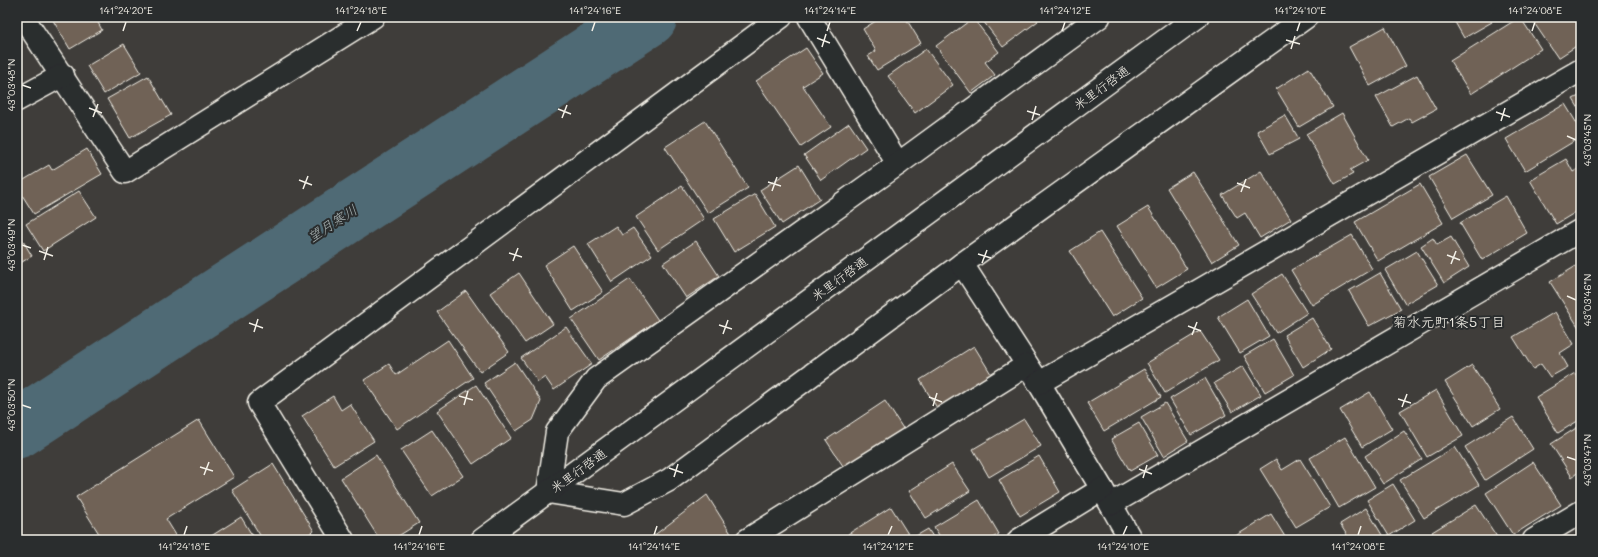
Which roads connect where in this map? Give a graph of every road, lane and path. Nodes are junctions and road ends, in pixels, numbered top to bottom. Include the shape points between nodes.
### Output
1 (23, 17) edge
2 (373, 17) edge
3 (781, 17) edge
4 (809, 17) edge
5 (1099, 17) edge
6 (1197, 17) edge
7 (1306, 17) edge
8 (1581, 70) edge
9 (62, 75) junction
10 (17, 100) edge
11 (898, 164) junction
12 (1581, 230) edge
13 (962, 264) junction
14 (1027, 365) junction
15 (1039, 383) junction
16 (548, 492) junction
17 (1107, 496) junction
18 (1581, 512) edge
19 (344, 540) edge
20 (482, 540) edge
21 (748, 540) edge
22 (1019, 540) edge
23 (1131, 540) edge
24 (1534, 540) edge

1 - 9 street
2 - 9 street via 125,172
3 - 19 street via 259,403
4 - 11 street
5 - 11 street
6 - 16 street, 米里行啓通
7 - 13 street
8 - 15 street
9 - 10 street
11 - 16 street via 596,379 557,432
12 - 17 street
13 - 14 street
13 - 16 street via 669,480 624,504
14 - 15 street
14 - 21 street
15 - 17 street
16 - 20 street, 米里行啓通
17 - 22 street
17 - 23 street
18 - 24 street

